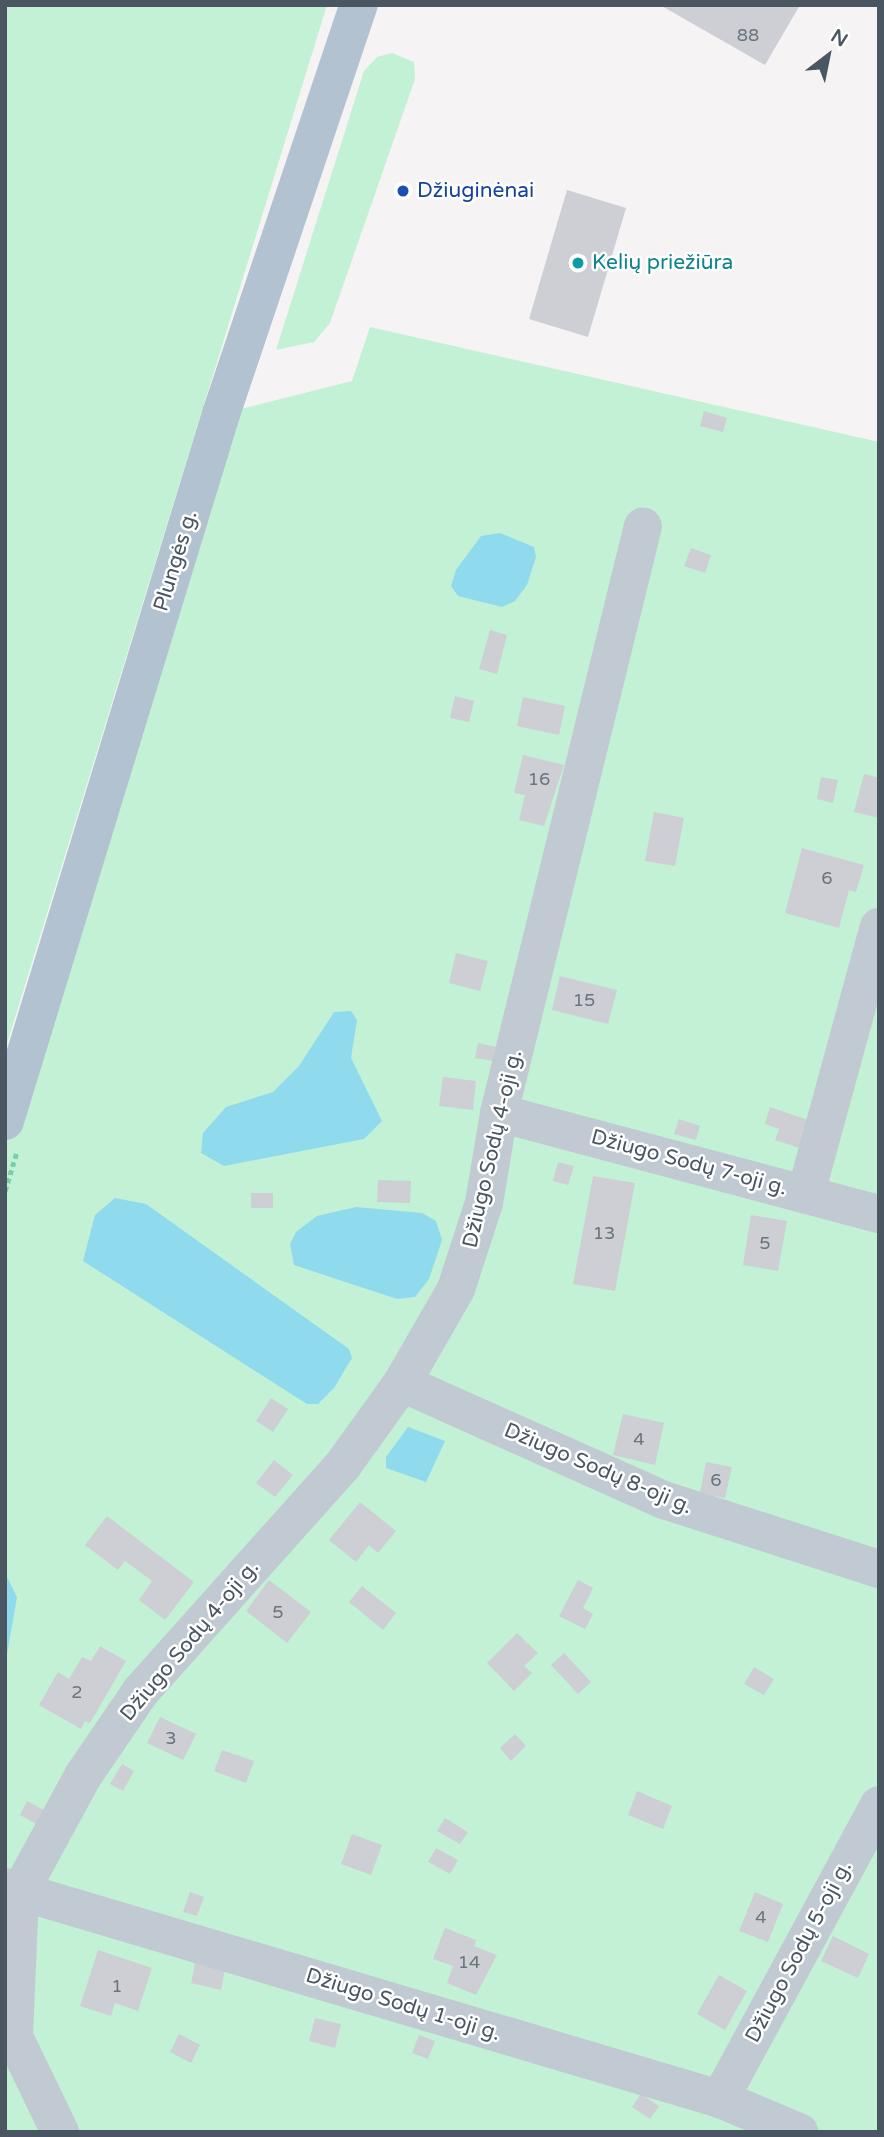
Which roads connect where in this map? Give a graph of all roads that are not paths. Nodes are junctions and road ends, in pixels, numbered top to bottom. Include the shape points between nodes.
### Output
1 (359, 5) edge
2 (643, 526) dead end
3 (879, 927) edge
4 (499, 1114) junction
5 (5, 1121) edge
6 (806, 1193) junction
7 (879, 1214) edge
8 (402, 1383) junction
9 (879, 1569) edge
10 (879, 1805) edge
11 (13, 1889) edge
12 (720, 2099) junction
13 (60, 2132) edge
14 (799, 2132) edge

1 - 5 main road, Plungės g. via 221,414
2 - 4 street, Džiugo Sodų 4-oji g.
3 - 6 street
4 - 6 street, Džiugo Sodų 7-oji g.
4 - 8 street, Džiugo Sodų 4-oji g. via 470,1254 456,1289
6 - 7 street, Džiugo Sodų 7-oji g.
8 - 9 street, Džiugo Sodų 8-oji g. via 664,1500
8 - 11 street, Džiugo Sodų 4-oji g. via 343,1465 141,1690
10 - 12 street, Džiugo Sodų 5-oji g.
11 - 12 street, Džiugo Sodų 1-oji g.
11 - 13 street via 15,2037
12 - 14 street, Džiugo Sodų 1-oji g.

